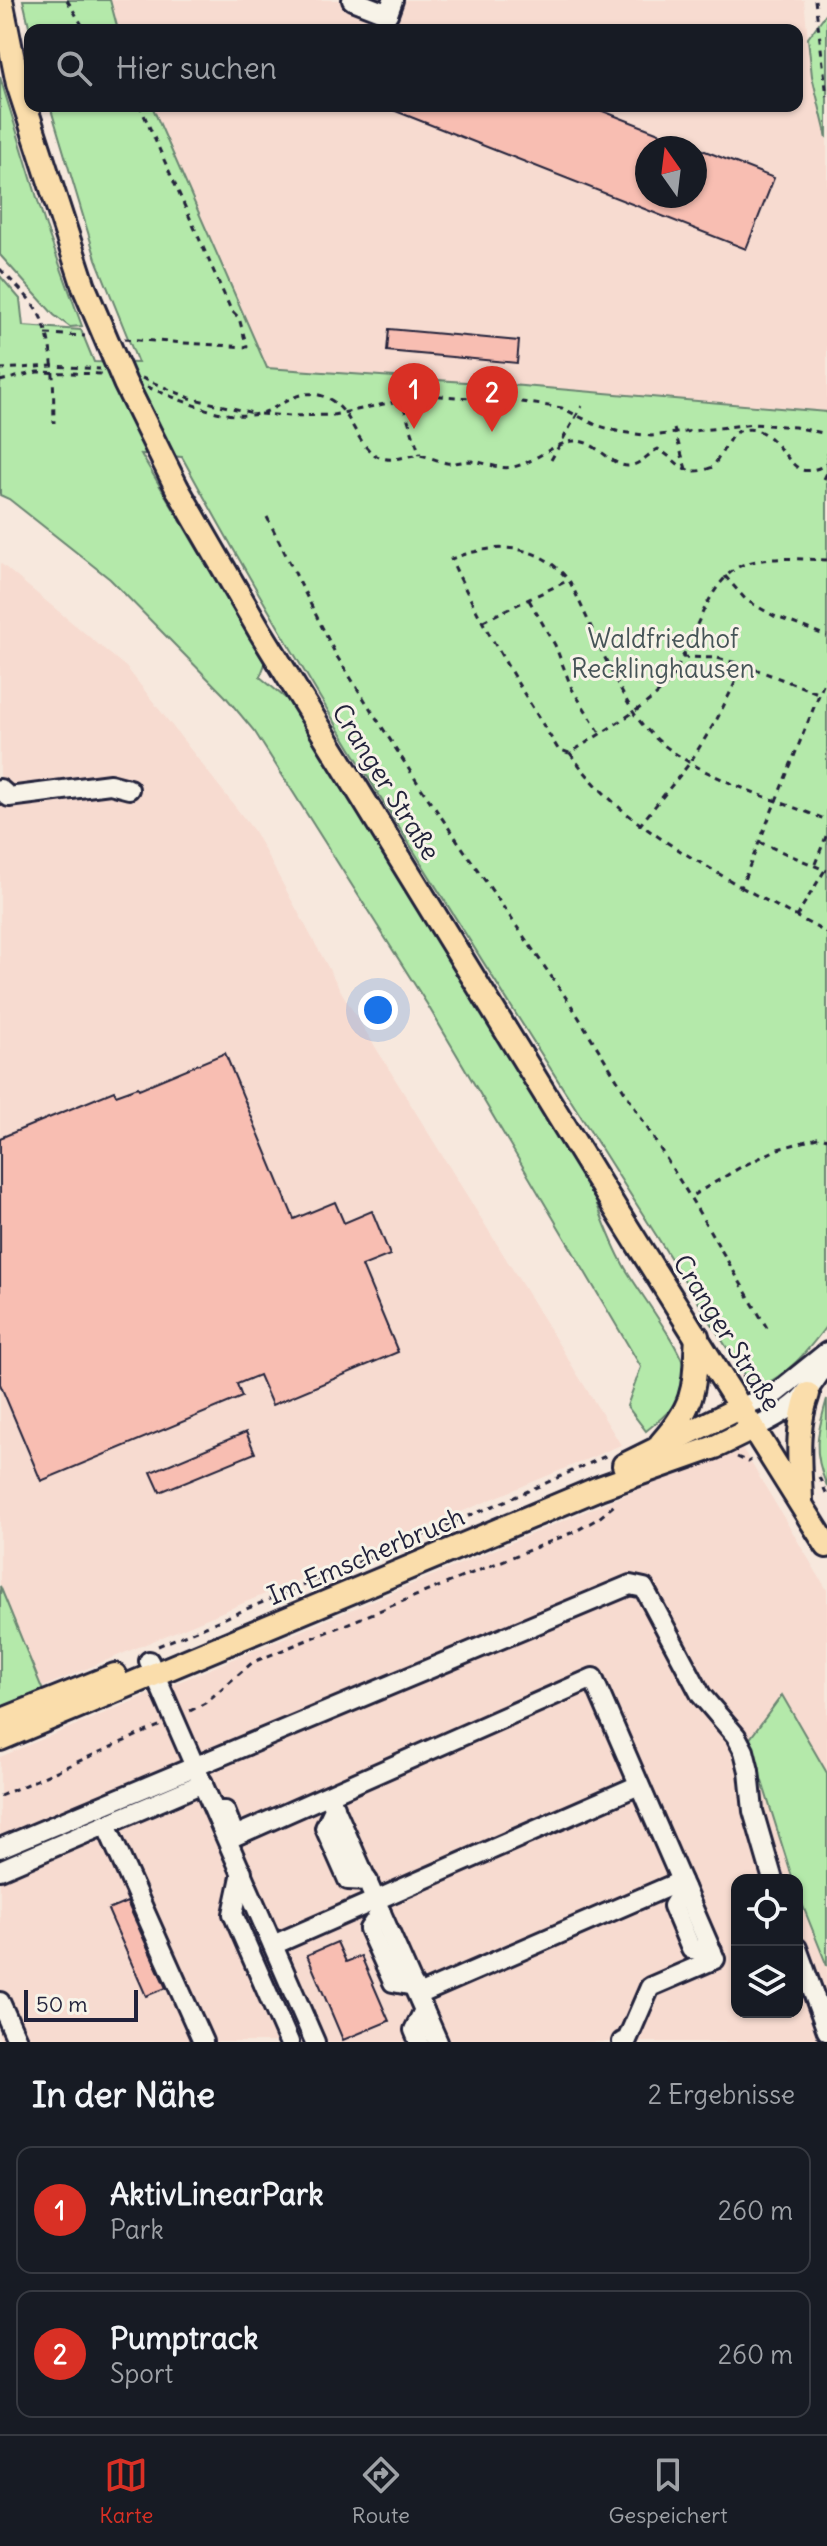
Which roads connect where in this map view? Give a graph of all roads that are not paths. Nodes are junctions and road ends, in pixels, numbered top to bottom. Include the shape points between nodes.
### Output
1 (1, 0) edge
2 (352, 0) edge
3 (393, 0) edge
4 (24, 102) edge
5 (27, 112) edge
6 (0, 789) edge
7 (129, 789) dead end
8 (697, 1336) junction
9 (827, 1352) edge
10 (827, 1362) edge
11 (808, 1394) junction
12 (741, 1407) junction
13 (754, 1428) junction
14 (659, 1457) junction
15 (801, 1503) junction
16 (827, 1546) edge
17 (153, 1661) junction
18 (0, 1721) edge
19 (0, 1739) edge
20 (199, 1775) junction
21 (639, 1785) junction
22 (332, 1801) junction
23 (215, 1811) junction
24 (106, 1825) junction
25 (0, 1848) edge
26 (0, 1870) edge
27 (242, 1872) junction
28 (771, 1874) edge
29 (683, 1884) junction
30 (379, 1906) junction
31 (273, 1945) junction
32 (803, 1965) edge
33 (419, 1997) junction
34 (0, 2002) edge
35 (827, 2031) edge
36 (18, 2042) edge
37 (203, 2042) edge
38 (289, 2042) edge
39 (315, 2042) edge
40 (419, 2042) edge
41 (438, 2042) edge
42 (622, 2042) edge

1 - 4 main road, Cranger Straße, bridge
2 - 3 street via 388,14
5 - 8 main road, Cranger Straße, bridge via 84,287 177,488
6 - 7 street via 9,797 110,784
8 - 12 main road, Cranger Straße
8 - 14 main road via 690,1405
9 - 12 street via 776,1393
10 - 11 street
11 - 13 street
11 - 15 main road via 799,1437
12 - 13 main road, Cranger Straße
12 - 14 main road, Im Emscherbruch
13 - 14 main road, Im Emscherbruch via 715,1447
13 - 15 main road, Cranger Straße
14 - 17 main road, Im Emscherbruch
15 - 16 main road, Cranger Straße
17 - 18 main road, Im Emscherbruch
17 - 19 main road, Im Emscherbruch
17 - 20 street
20 - 23 street
20 - 24 street
20 - 25 street
20 - 28 street via 636,1585 644,1588 701,1695 744,1751 755,1822
21 - 22 street via 593,1678
21 - 29 street
21 - 30 street
22 - 23 street via 235,1836 225,1811
22 - 30 street via 325,1828 348,1880 368,1881
23 - 27 street
24 - 26 street
24 - 37 street
27 - 31 street
27 - 38 street via 233,1914
29 - 33 street
29 - 42 street via 715,1959 650,1987
30 - 31 street
30 - 33 street via 369,1929 393,1982
31 - 39 street
32 - 35 street
33 - 40 street via 414,2030
33 - 41 street
34 - 36 street

